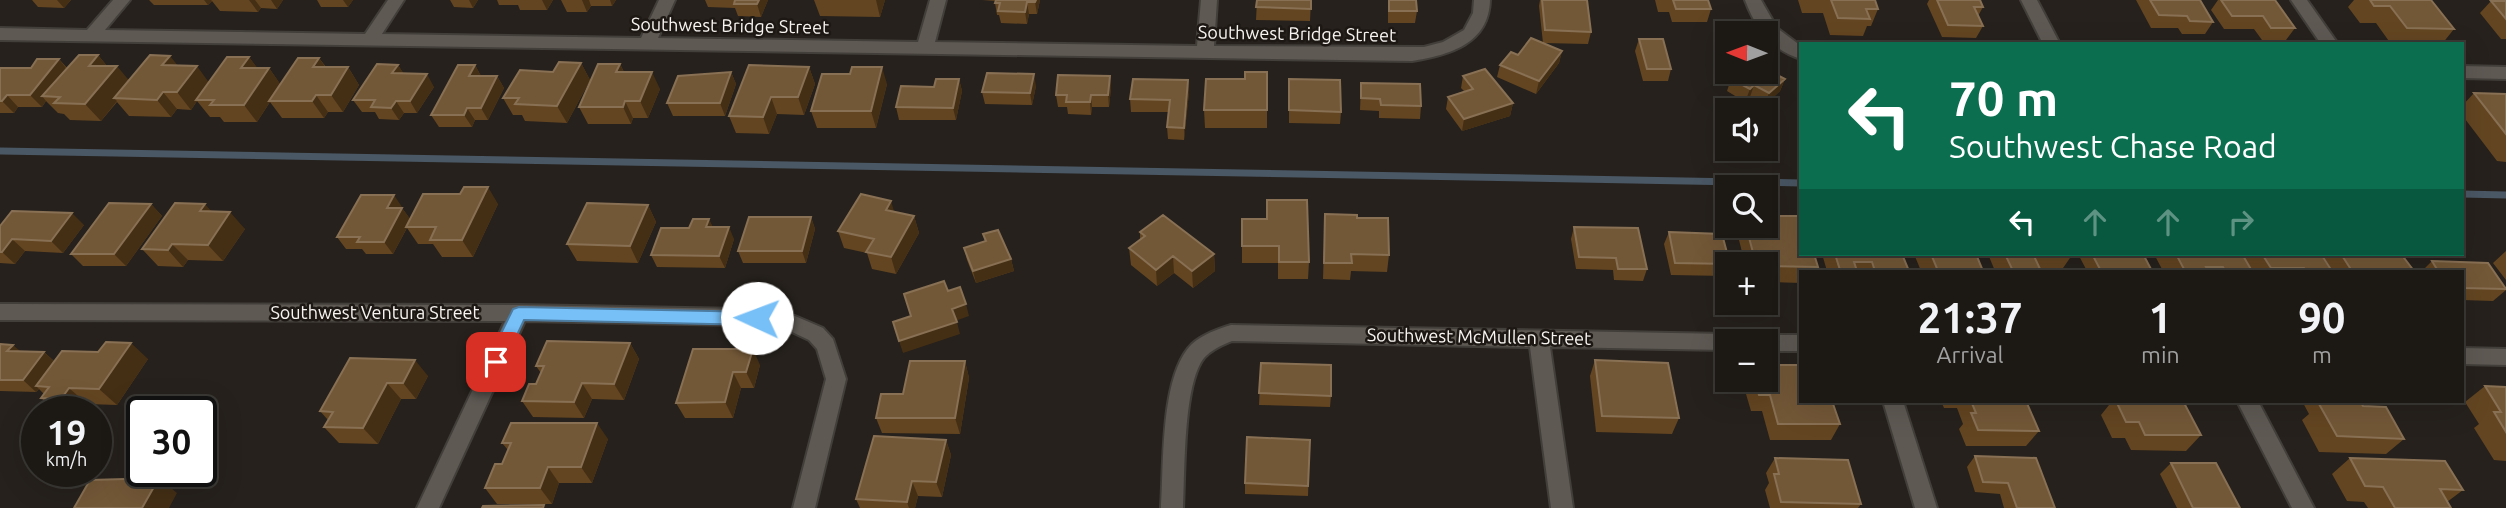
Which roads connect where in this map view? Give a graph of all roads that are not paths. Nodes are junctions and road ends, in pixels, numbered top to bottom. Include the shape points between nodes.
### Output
1 (122, 0) edge
2 (396, 0) edge
3 (667, 0) edge
4 (938, 0) edge
5 (1209, 0) edge
6 (1482, 0) edge
7 (1753, 0) edge
8 (2029, 0) edge
9 (2299, 0) edge
10 (0, 34) edge
11 (91, 36) junction
12 (370, 39) junction
13 (2051, 42) edge
14 (2329, 42) edge
15 (647, 44) junction
16 (925, 48) junction
17 (1205, 52) junction
18 (1798, 52) edge
19 (2464, 72) edge
20 (2506, 73) edge
21 (0, 312) edge
22 (519, 313) junction
23 (1539, 338) junction
24 (1715, 342) edge
25 (1778, 343) edge
26 (1799, 343) edge
27 (2464, 356) edge
28 (2506, 357) edge
29 (1893, 403) edge
30 (2248, 403) edge
31 (428, 508) edge
32 (804, 508) edge
33 (1172, 508) edge
34 (1562, 508) edge
35 (1926, 508) edge
36 (2303, 508) edge

1 - 11 street
2 - 12 street
3 - 15 street
4 - 16 street
5 - 17 street
6 - 17 street, Southwest Bridge Street via 1476,29 1437,51 1412,55
7 - 18 street via 1758,16 1774,36
8 - 13 street
9 - 14 street
10 - 11 street, Southwest Bridge Street
11 - 12 street, Southwest Bridge Street
12 - 15 street, Southwest Bridge Street
15 - 16 street, Southwest Bridge Street
16 - 17 street, Southwest Bridge Street
19 - 20 street
21 - 22 street, Southwest Ventura Street
22 - 31 street
22 - 32 street, Southwest Ventura Street via 743,317 795,324 816,334 826,345 836,379
23 - 24 street, Southwest McMullen Street
23 - 33 street, Southwest McMullen Street via 1231,333 1215,339 1196,353 1182,384
23 - 34 street
25 - 26 street
27 - 28 street
29 - 35 street
30 - 36 street

